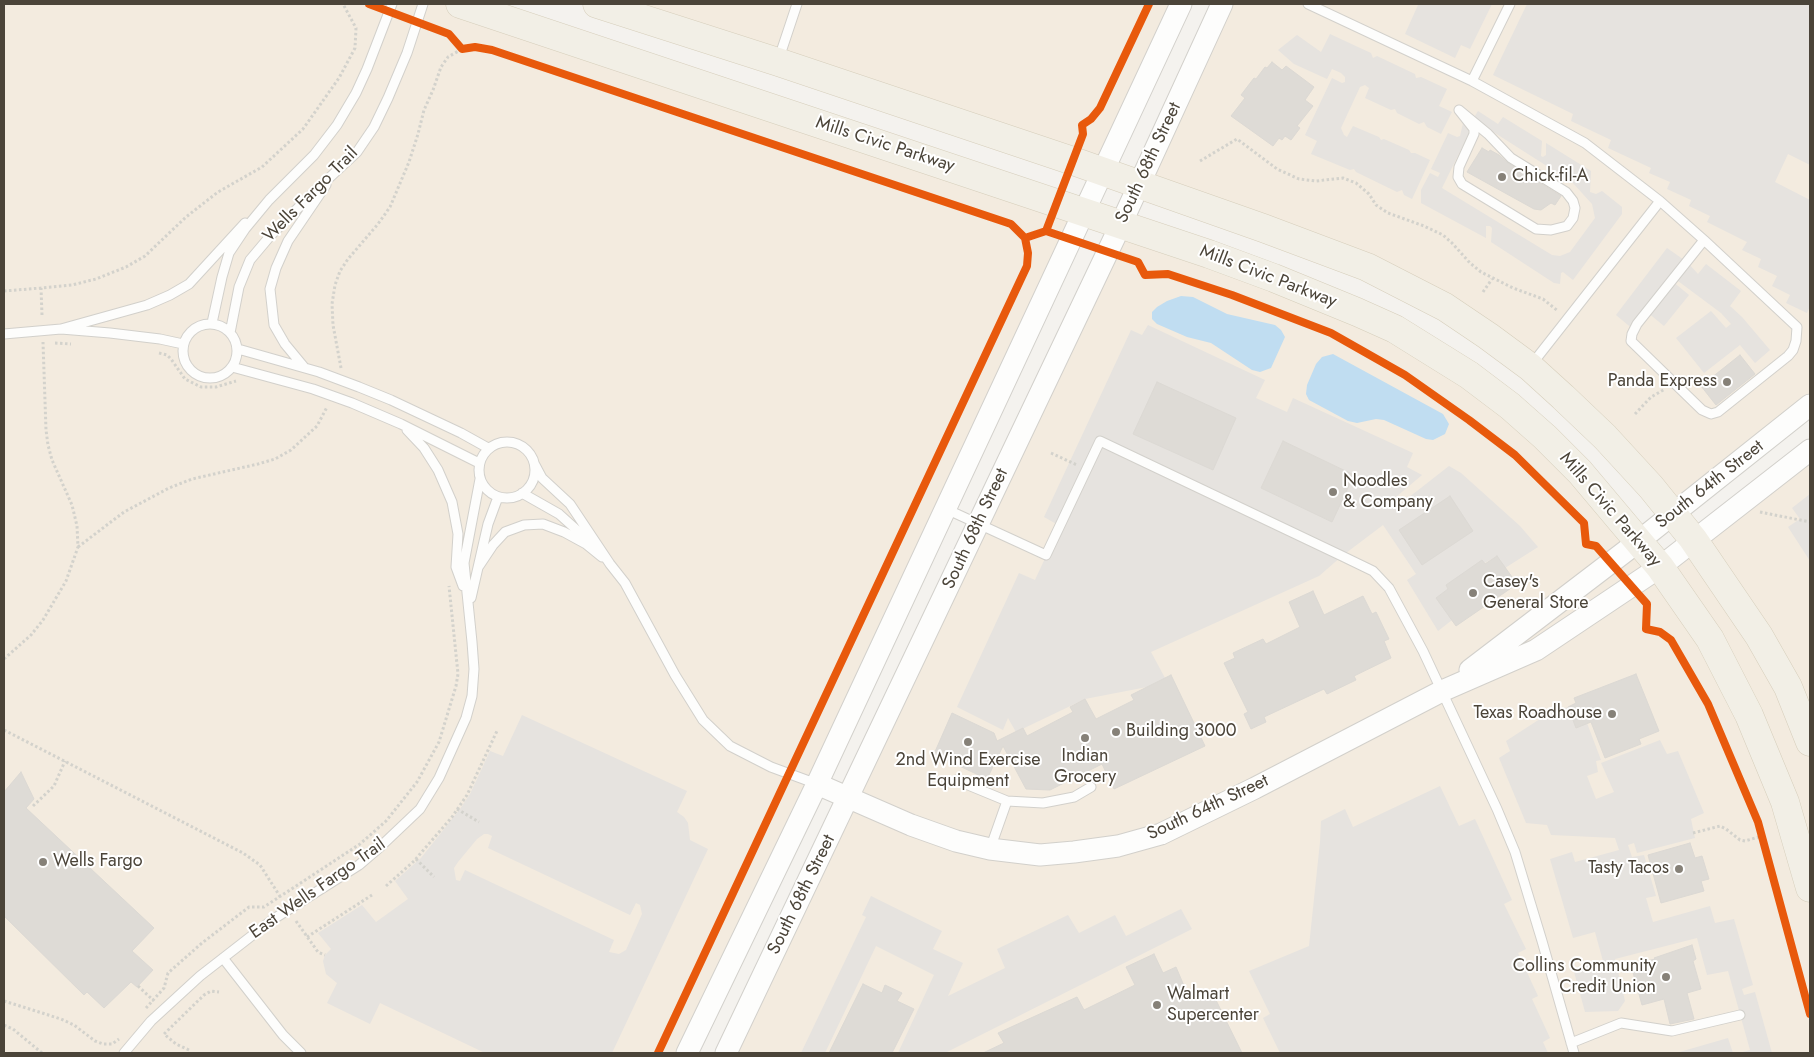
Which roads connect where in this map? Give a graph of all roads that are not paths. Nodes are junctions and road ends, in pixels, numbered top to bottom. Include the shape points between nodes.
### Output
1 (392, 4) edge
2 (423, 4) edge
3 (460, 4) edge
4 (597, 4) edge
5 (797, 4) edge
6 (1181, 4) edge
7 (1222, 4) edge
8 (1308, 4) edge
9 (1510, 4) edge
10 (778, 62) junction
11 (1472, 82) junction
12 (1459, 110) joint
13 (1102, 171) junction
14 (334, 174) junction
15 (1138, 184) junction
16 (269, 200) junction
17 (1660, 201) junction
18 (1085, 211) junction
19 (1121, 224) junction
20 (1704, 240) junction
21 (212, 323) junction
22 (61, 329) junction
23 (230, 333) junction
24 (4, 334) edge
25 (183, 344) junction
26 (238, 349) junction
27 (232, 367) junction
28 (304, 367) junction
29 (1530, 367) junction
30 (1810, 405) edge
31 (401, 424) junction
32 (488, 448) junction
33 (1810, 450) edge
34 (479, 463) junction
35 (534, 463) junction
36 (480, 479) junction
37 (522, 493) junction
38 (498, 496) junction
39 (946, 508) junction
40 (1673, 514) junction
41 (979, 524) junction
42 (1693, 539) junction
43 (1639, 541) junction
44 (610, 564) junction
45 (479, 566) junction
46 (1660, 567) junction
47 (469, 606) junction
48 (1442, 691) junction
49 (1810, 742) edge
50 (956, 780) dead end
51 (817, 784) junction
52 (1091, 787) dead end
53 (849, 798) junction
54 (1006, 801) junction
55 (990, 849) junction
56 (1810, 888) edge
57 (223, 958) junction
58 (1740, 1015) dead end
59 (1571, 1043) junction
60 (124, 1053) edge
61 (301, 1053) edge
62 (687, 1053) edge
63 (726, 1053) edge
64 (1574, 1053) edge

1 - 16 lane, Wells Fargo Trail via 367,69 337,125
2 - 14 lane, Wells Fargo Trail via 407,53 374,127 357,152
3 - 18 main road, Mills Civic Parkway
4 - 10 main road
5 - 10 lane
6 - 13 street, South 68th Street
7 - 15 street, South 68th Street
8 - 11 lane
9 - 11 lane
10 - 13 main road
11 - 17 lane via 1585,143
12 - 12 lane via 1474,129 1458,167 1462,184 1536,229 1567,226 1575,208 1566,192 1512,158
13 - 15 main road
13 - 18 street, South 68th Street
14 - 23 lane, Wells Fargo Trail via 250,260 240,287
14 - 28 lane via 288,242 270,289 274,325
15 - 19 street, South 68th Street
15 - 29 main road via 1367,267 1445,307
16 - 21 lane, Wells Fargo Trail via 230,253
16 - 22 lane via 231,236 189,284 170,296
17 - 20 lane
17 - 29 lane
18 - 19 main road, Mills Civic Parkway
18 - 39 street, South 68th Street
19 - 41 street, South 68th Street
19 - 43 main road, Mills Civic Parkway via 1319,296 1395,329 1425,347 1503,401 1545,437
20 - 20 lane via 1637,324 1631,341 1702,410 1711,414 1718,412 1793,350 1797,327
21 - 23 lane
21 - 25 lane via 191,331
22 - 24 lane
22 - 25 lane
23 - 26 lane
25 - 27 lane via 188,368 202,377 219,377
26 - 27 lane
26 - 28 lane
27 - 31 lane via 332,396
28 - 32 lane via 391,400
29 - 40 main road via 1605,437
30 - 40 street, South 64th Street
31 - 34 lane
31 - 47 lane via 424,448 452,502 458,534 456,567
32 - 34 lane
32 - 35 lane via 503,442 519,444
33 - 42 street, South 64th Street
34 - 36 lane
35 - 37 lane via 533,480
35 - 44 lane via 542,478 570,504
36 - 38 lane via 490,493
36 - 47 lane, East Wells Fargo Trail via 464,563
37 - 38 lane via 515,497
37 - 44 lane via 559,514
38 - 45 lane, East Wells Fargo Trail
39 - 41 lane
39 - 51 street, South 68th Street
40 - 42 main road
40 - 43 street, South 64th Street
41 - 48 lane via 1046,555 1100,442 1373,571 1389,588
41 - 53 street, South 68th Street
42 - 46 street, South 64th Street
42 - 49 main road via 1759,636 1788,687
43 - 46 main road, Mills Civic Parkway
43 - 48 street, South 64th Street
44 - 45 lane via 586,544 564,532 543,524 524,524 505,532
44 - 51 lane via 625,584 703,720 730,746 771,767
45 - 47 lane, East Wells Fargo Trail
46 - 48 street, South 64th Street via 1536,650
46 - 56 main road, Mills Civic Parkway via 1710,640 1749,715 1785,802
47 - 57 lane, East Wells Fargo Trail via 474,669 472,696 454,748 420,809 359,865 272,920
48 - 55 street, South 64th Street via 1160,834 1118,846 1040,856
48 - 59 lane via 1514,852
50 - 54 lane
51 - 53 street, South 64th Street
51 - 62 street, South 68th Street
52 - 54 lane via 1074,797 1043,803
53 - 55 street, South 64th Street via 920,828
53 - 63 street, South 68th Street
54 - 55 lane
57 - 60 lane, East Wells Fargo Trail via 151,1021
57 - 61 lane
58 - 59 lane via 1672,1031 1621,1023
59 - 64 lane

